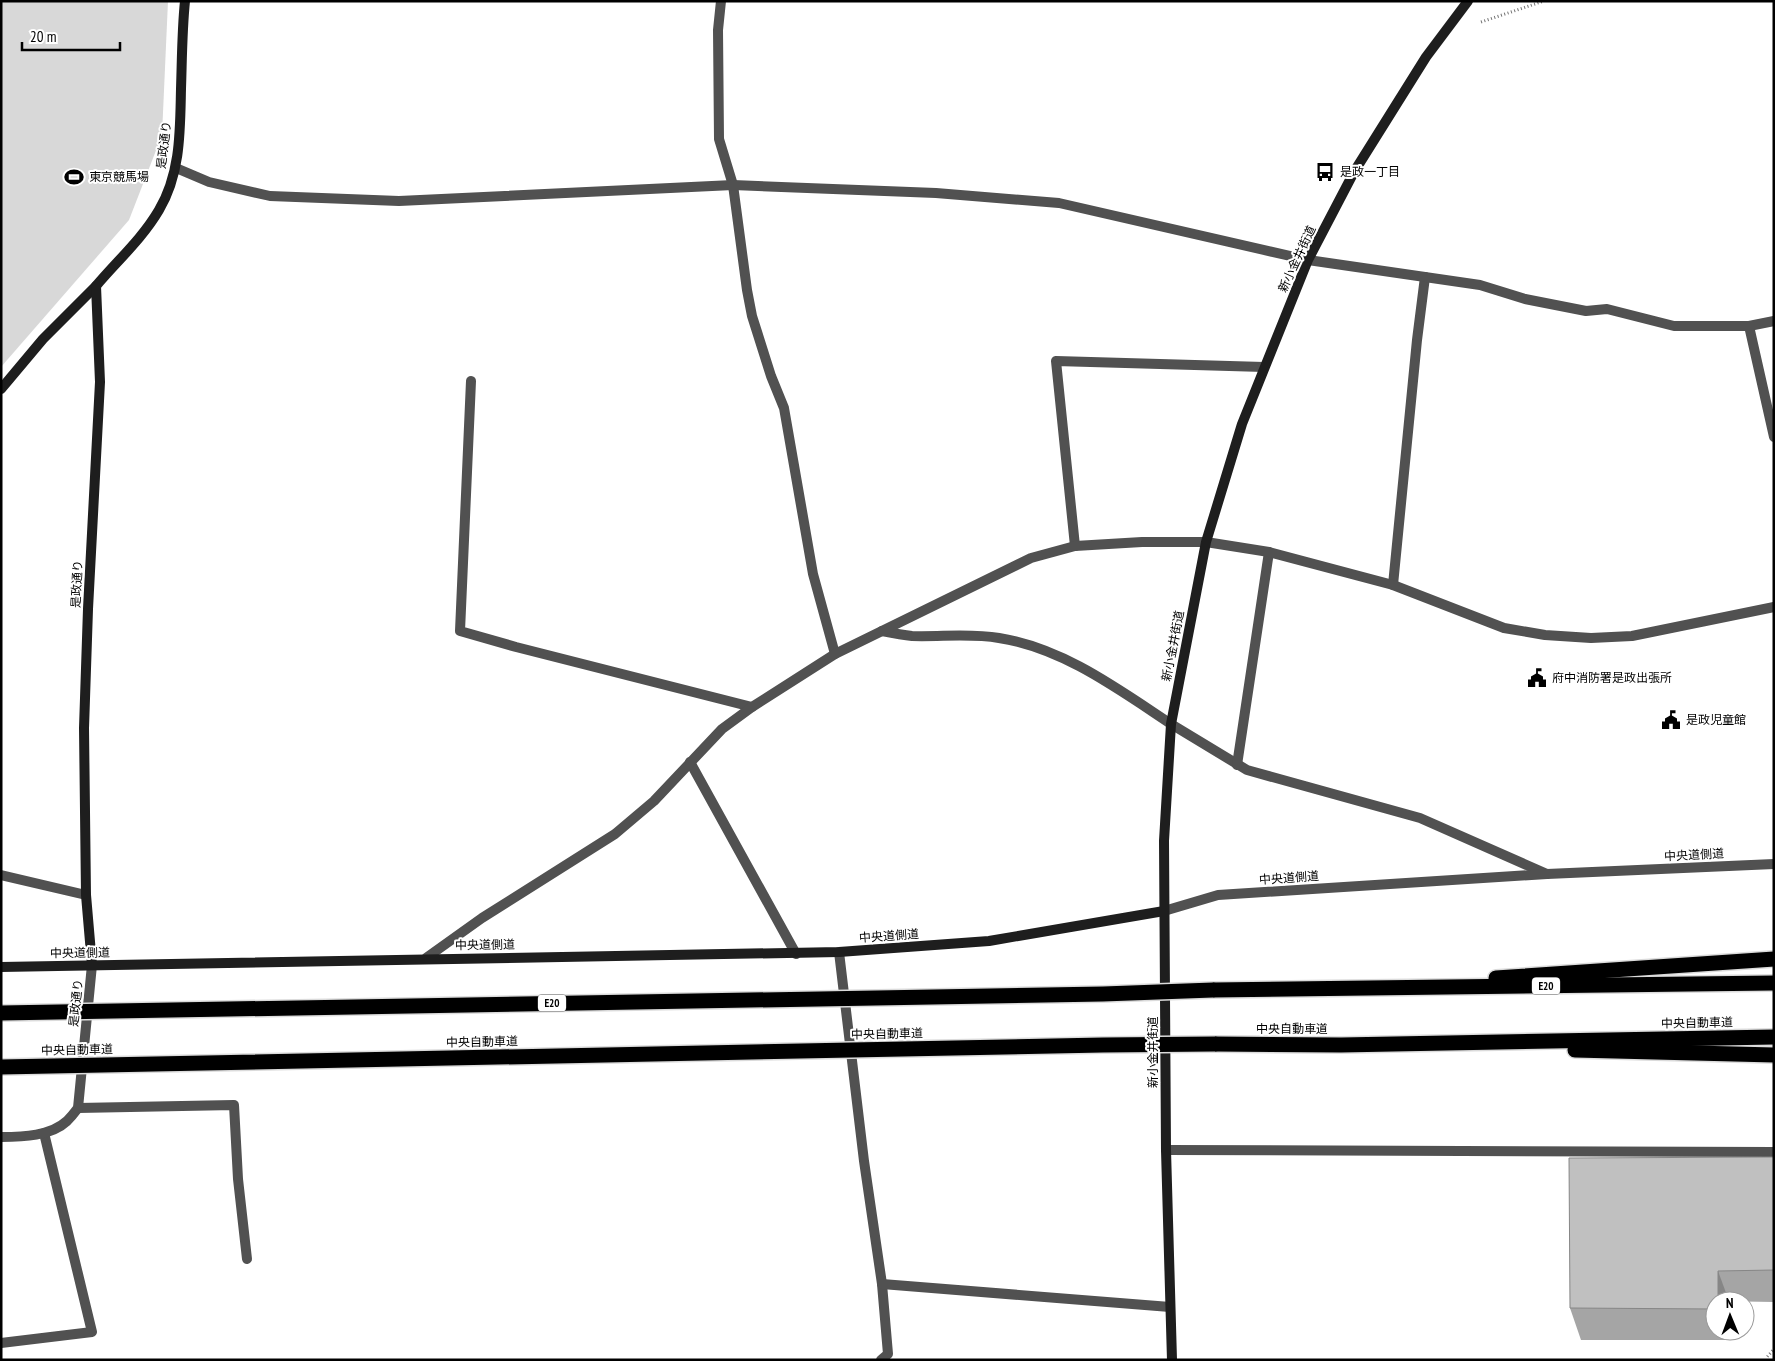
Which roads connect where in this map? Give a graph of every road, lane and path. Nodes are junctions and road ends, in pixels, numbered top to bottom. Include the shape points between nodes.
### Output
1 (184, 1) edge
2 (721, 1) edge
3 (1468, 1) edge
4 (1544, 1) edge
5 (1443, 34) junction
6 (176, 168) junction
7 (733, 185) junction
8 (1308, 260) junction
9 (1425, 277) junction
10 (96, 286) junction
11 (1774, 321) edge
12 (1749, 326) junction
13 (1264, 367) junction
14 (471, 381) dead end
15 (1, 389) edge
16 (1774, 438) edge
17 (1206, 542) junction
18 (1075, 546) junction
19 (1269, 552) junction
20 (1393, 586) junction
21 (1774, 606) edge
22 (882, 632) junction
23 (835, 654) junction
24 (752, 707) junction
25 (1171, 724) junction
26 (690, 762) junction
27 (1237, 765) junction
28 (1774, 864) edge
29 (1548, 874) junction
30 (1, 875) edge
31 (86, 896) junction
32 (1164, 911) junction
33 (838, 952) junction
34 (796, 954) junction
35 (426, 958) junction
36 (1774, 959) edge
37 (92, 965) junction
38 (1, 967) edge
39 (1774, 983) edge
40 (1317, 990) junction
41 (1, 1013) edge
42 (1774, 1037) edge
43 (1341, 1045) junction
44 (1774, 1055) edge
45 (1, 1067) edge
46 (78, 1108) junction
47 (44, 1133) junction
48 (1, 1137) edge
49 (1166, 1150) junction
50 (1774, 1152) edge
51 (247, 1259) dead end
52 (882, 1284) junction
53 (1170, 1307) junction
54 (1, 1343) edge
55 (1774, 1349) edge
56 (881, 1360) edge
57 (1172, 1360) edge
58 (1767, 1360) edge

1 - 6 street, 是政通り
2 - 7 street via 718,30 719,139
3 - 5 street, 新小金井街道
4 - 5 path
5 - 8 street, 新小金井街道 via 1354,172
6 - 7 street via 209,182 270,196 399,201
6 - 10 street, 是政通り via 160,209 145,232
7 - 8 street via 936,193 1059,203
7 - 23 street via 752,316 784,408 813,574
8 - 9 street
8 - 13 street, 新小金井街道
9 - 12 street via 1480,285 1525,299 1586,311 1607,309 1674,326
9 - 20 street
10 - 15 street
10 - 31 street, 是政通り via 100,382 84,728
11 - 12 street
12 - 16 street
13 - 17 street, 新小金井街道 via 1242,424
13 - 18 street via 1056,360
14 - 24 street via 460,631
17 - 18 street
17 - 19 street
17 - 25 street, 新小金井街道
18 - 22 street via 1030,558
19 - 20 street
19 - 27 street
20 - 21 street via 1504,628 1545,636 1632,636
22 - 23 street
22 - 25 street via 911,636 961,634 1031,644 1086,670
23 - 24 street
24 - 26 street via 722,729
25 - 27 street
25 - 32 street, 新小金井街道 via 1164,841
26 - 34 street
26 - 35 street via 654,801 615,834 482,918
27 - 29 street via 1420,818
28 - 29 street, 中央道側道
29 - 32 street, 中央道側道 via 1218,895
30 - 31 street
31 - 37 street, 是政通り
32 - 33 street, 中央道側道 via 989,940
32 - 49 street, 新小金井街道
33 - 34 street, 中央道側道
33 - 52 street
34 - 35 street, 中央道側道
35 - 37 street, 中央道側道
36 - 40 highway
37 - 38 street, 中央道側道
37 - 46 street, 是政通り
39 - 40 highway, E20
40 - 41 highway, E20, bridge
42 - 43 highway, 中央自動車道
43 - 44 highway
43 - 45 highway, 中央自動車道, bridge via 1103,1044
46 - 47 street via 67,1122
46 - 51 street via 234,1105
47 - 48 street
47 - 54 street via 92,1332
49 - 50 street
49 - 53 street, 新小金井街道
52 - 53 street
52 - 56 street via 888,1354
53 - 57 street, 新小金井街道
55 - 58 path

